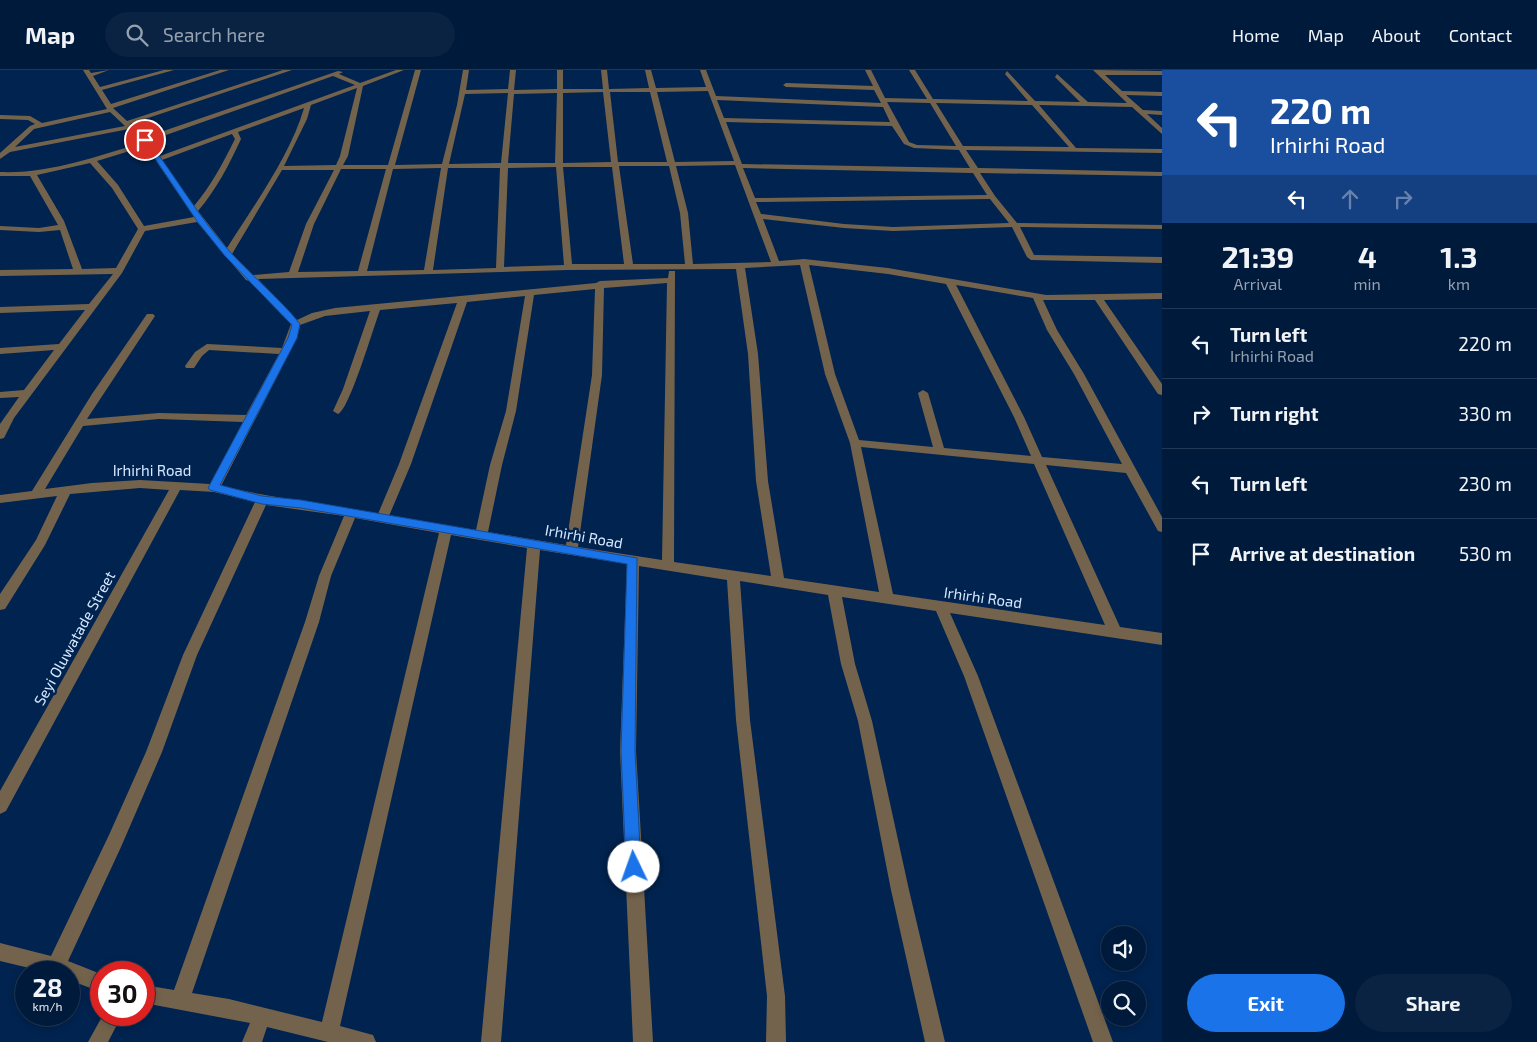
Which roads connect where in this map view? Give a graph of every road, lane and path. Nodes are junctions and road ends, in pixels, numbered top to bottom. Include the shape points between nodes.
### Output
1 (106, 70) edge
2 (171, 70) edge
3 (226, 70) edge
4 (289, 70) edge
5 (344, 70) edge
6 (401, 70) edge
7 (418, 70) edge
8 (466, 70) edge
9 (514, 70) edge
10 (560, 70) edge
11 (604, 70) edge
12 (648, 70) edge
13 (704, 70) edge
14 (868, 70) edge
15 (912, 70) edge
16 (1098, 71) edge
17 (88, 72) edge
18 (333, 72) edge
19 (1007, 73) dead end
20 (1162, 73) edge
21 (1057, 76) dead end
22 (360, 85) junction
23 (786, 85) dead end
24 (877, 88) junction
25 (606, 89) junction
26 (652, 89) junction
27 (711, 89) junction
28 (100, 90) junction
29 (511, 91) junction
30 (560, 91) junction
31 (462, 92) junction
32 (1121, 93) junction
33 (1162, 94) edge
34 (714, 98) junction
35 (933, 102) junction
36 (883, 103) junction
37 (1034, 103) junction
38 (1086, 104) junction
39 (308, 105) junction
40 (1133, 105) junction
41 (110, 109) junction
42 (1140, 112) junction
43 (1162, 113) edge
44 (0, 117) edge
45 (722, 120) junction
46 (39, 124) junction
47 (894, 124) junction
48 (128, 125) junction
49 (1162, 132) edge
50 (235, 133) junction
51 (146, 142) junction
52 (961, 148) junction
53 (1074, 149) junction
54 (8, 150) junction
55 (1162, 151) edge
56 (0, 157) edge
57 (91, 159) junction
58 (159, 159) junction
59 (672, 163) junction
60 (614, 164) junction
61 (739, 164) junction
62 (559, 165) junction
63 (444, 166) junction
64 (504, 166) junction
65 (392, 167) junction
66 (280, 168) junction
67 (338, 168) junction
68 (976, 171) junction
69 (0, 174) edge
70 (1162, 174) edge
71 (33, 175) junction
72 (992, 197) junction
73 (752, 200) junction
74 (194, 211) junction
75 (758, 216) junction
76 (200, 219) junction
77 (1015, 226) junction
78 (63, 227) junction
79 (1162, 227) edge
80 (0, 228) edge
81 (142, 229) junction
82 (228, 254) junction
83 (1162, 260) edge
84 (775, 262) junction
85 (804, 262) junction
86 (689, 265) junction
87 (629, 266) junction
88 (672, 266) junction
89 (740, 266) junction
90 (568, 267) junction
91 (500, 268) junction
92 (78, 271) junction
93 (119, 271) junction
94 (0, 273) edge
95 (428, 273) junction
96 (293, 274) junction
97 (362, 274) junction
98 (249, 278) junction
99 (671, 280) junction
100 (949, 281) junction
101 (600, 284) junction
102 (530, 293) junction
103 (1162, 296) edge
104 (1037, 297) junction
105 (1099, 299) junction
106 (463, 300) junction
107 (92, 307) junction
108 (376, 308) junction
109 (0, 310) edge
110 (150, 316) dead end
111 (296, 324) junction
112 (63, 347) junction
113 (0, 351) edge
114 (285, 351) junction
115 (190, 366) dead end
116 (1162, 392) edge
117 (28, 393) junction
118 (923, 393) dead end
119 (0, 395) edge
120 (338, 411) dead end
121 (250, 419) junction
122 (80, 423) junction
123 (0, 435) edge
124 (855, 443) junction
125 (939, 450) junction
126 (1038, 460) junction
127 (1130, 469) junction
128 (177, 485) junction
129 (214, 488) junction
130 (66, 490) junction
131 (36, 494) junction
132 (0, 498) edge
133 (262, 500) junction
134 (351, 513) junction
135 (382, 519) junction
136 (1162, 528) edge
137 (446, 530) junction
138 (481, 536) junction
139 (534, 544) junction
140 (571, 550) junction
141 (632, 561) junction
142 (668, 566) junction
143 (733, 574) junction
144 (778, 583) junction
145 (834, 591) junction
146 (887, 599) junction
147 (0, 605) edge
148 (941, 608) junction
149 (1115, 632) junction
150 (1162, 639) edge
151 (0, 806) edge
152 (0, 952) edge
153 (36, 961) edge
154 (58, 961) edge
155 (155, 996) edge
156 (180, 1000) junction
157 (262, 1017) junction
158 (107, 1026) edge
159 (329, 1032) junction
160 (98, 1042) edge
161 (252, 1042) edge
162 (366, 1042) edge
163 (491, 1042) edge
164 (642, 1042) edge
165 (776, 1042) edge
166 (935, 1042) edge
167 (1103, 1042) edge

1 - 17 street
2 - 28 street
3 - 41 street
4 - 48 street
5 - 18 street
6 - 22 street
7 - 65 street
8 - 31 street
9 - 29 street
10 - 30 street
11 - 25 street
12 - 26 street
13 - 27 street
14 - 24 street
15 - 35 street
16 - 20 street
16 - 32 street
17 - 28 street
18 - 22 street
18 - 51 street
19 - 37 street
21 - 38 street
22 - 39 street
22 - 67 street via 353,127
23 - 24 street
24 - 36 street
25 - 26 street
25 - 30 street
25 - 60 street
26 - 27 street
26 - 59 street
27 - 34 street
28 - 41 street
29 - 30 street
29 - 31 street
29 - 64 street
30 - 62 street
31 - 63 street
32 - 33 street
32 - 40 street
34 - 36 street
34 - 45 street
35 - 36 street
35 - 37 street
35 - 52 street
36 - 47 street
37 - 38 street
37 - 53 street
38 - 40 street
39 - 50 street
39 - 66 street
40 - 42 street
41 - 46 street
41 - 48 street
42 - 43 street
42 - 49 street
44 - 46 street via 34,118
45 - 47 street
45 - 61 street
46 - 54 street via 28,129
47 - 52 street via 910,145
48 - 51 street
48 - 54 street
50 - 58 street
50 - 74 street via 238,139 234,148
51 - 57 street
51 - 58 street
52 - 53 street
52 - 68 street
53 - 55 street
54 - 56 street
57 - 71 street
57 - 81 street via 115,187
58 - 74 street
59 - 60 street
59 - 61 street
59 - 86 street via 684,213
60 - 62 street
60 - 87 street
61 - 68 street
61 - 73 street
62 - 64 street
62 - 90 street
63 - 64 street
63 - 65 street
63 - 95 street
64 - 91 street
65 - 67 street
65 - 97 street via 367,246
66 - 67 street
66 - 82 street
67 - 96 street via 310,224
68 - 70 street
68 - 72 street
69 - 71 street
71 - 78 street
72 - 73 street
72 - 77 street
73 - 75 street
74 - 76 street
75 - 77 street via 893,229
75 - 84 street
76 - 81 street
76 - 82 street
77 - 79 street
77 - 83 street via 1032,257
78 - 80 street via 39,230
78 - 92 street
81 - 93 street
82 - 98 street
84 - 85 street
84 - 89 street
85 - 100 street
85 - 124 street via 830,374
86 - 88 street
86 - 89 street
87 - 88 street
87 - 90 street
88 - 99 street
89 - 144 street via 753,354 762,481
90 - 91 street
91 - 95 street
92 - 93 street
92 - 94 street
93 - 107 street
95 - 97 street
96 - 97 street
96 - 98 street
98 - 111 street
99 - 101 street
99 - 142 street via 672,496
100 - 104 street
100 - 126 street
101 - 102 street
101 - 140 street via 597,375
102 - 106 street
102 - 138 street via 511,411
103 - 105 street
104 - 105 street
104 - 127 street via 1052,330
105 - 116 street
106 - 108 street
106 - 135 street
107 - 109 street
107 - 112 street
108 - 111 street via 320,314
108 - 120 street
110 - 122 street
111 - 114 street
112 - 113 street
112 - 117 street
114 - 115 street via 207,347
114 - 121 street
117 - 119 street
117 - 123 street
118 - 125 street
121 - 122 street via 159,416
121 - 129 street
122 - 131 street
124 - 125 street
124 - 146 street
125 - 126 street
126 - 127 street
126 - 149 street
127 - 136 street
128 - 129 street, Irhirhi Road
128 - 130 street, Irhirhi Road via 140,484
128 - 151 street, Seyi Oluwatade Street
129 - 133 street, Irhirhi Road
130 - 131 street, Irhirhi Road
130 - 147 street via 41,542
131 - 132 street, Irhirhi Road
133 - 134 street, Irhirhi Road
133 - 154 street via 190,655 154,752 115,841
134 - 135 street, Irhirhi Road
134 - 156 street via 325,576 312,622
135 - 137 street, Irhirhi Road
137 - 138 street, Irhirhi Road
137 - 159 street
138 - 139 street, Irhirhi Road
139 - 140 street, Irhirhi Road
139 - 163 street
140 - 141 street, Irhirhi Road
141 - 142 street, Irhirhi Road
141 - 164 street via 628,751
142 - 143 street, Irhirhi Road
143 - 144 street, Irhirhi Road
143 - 165 street via 743,720 776,996
144 - 145 street, Irhirhi Road
145 - 146 street, Irhirhi Road
145 - 166 street via 848,664 866,721
146 - 148 street, Irhirhi Road
148 - 149 street, Irhirhi Road
148 - 167 street via 970,676
149 - 150 street, Irhirhi Road
152 - 153 street
155 - 156 street
156 - 157 street
157 - 159 street
157 - 161 street
158 - 160 street
159 - 162 street

